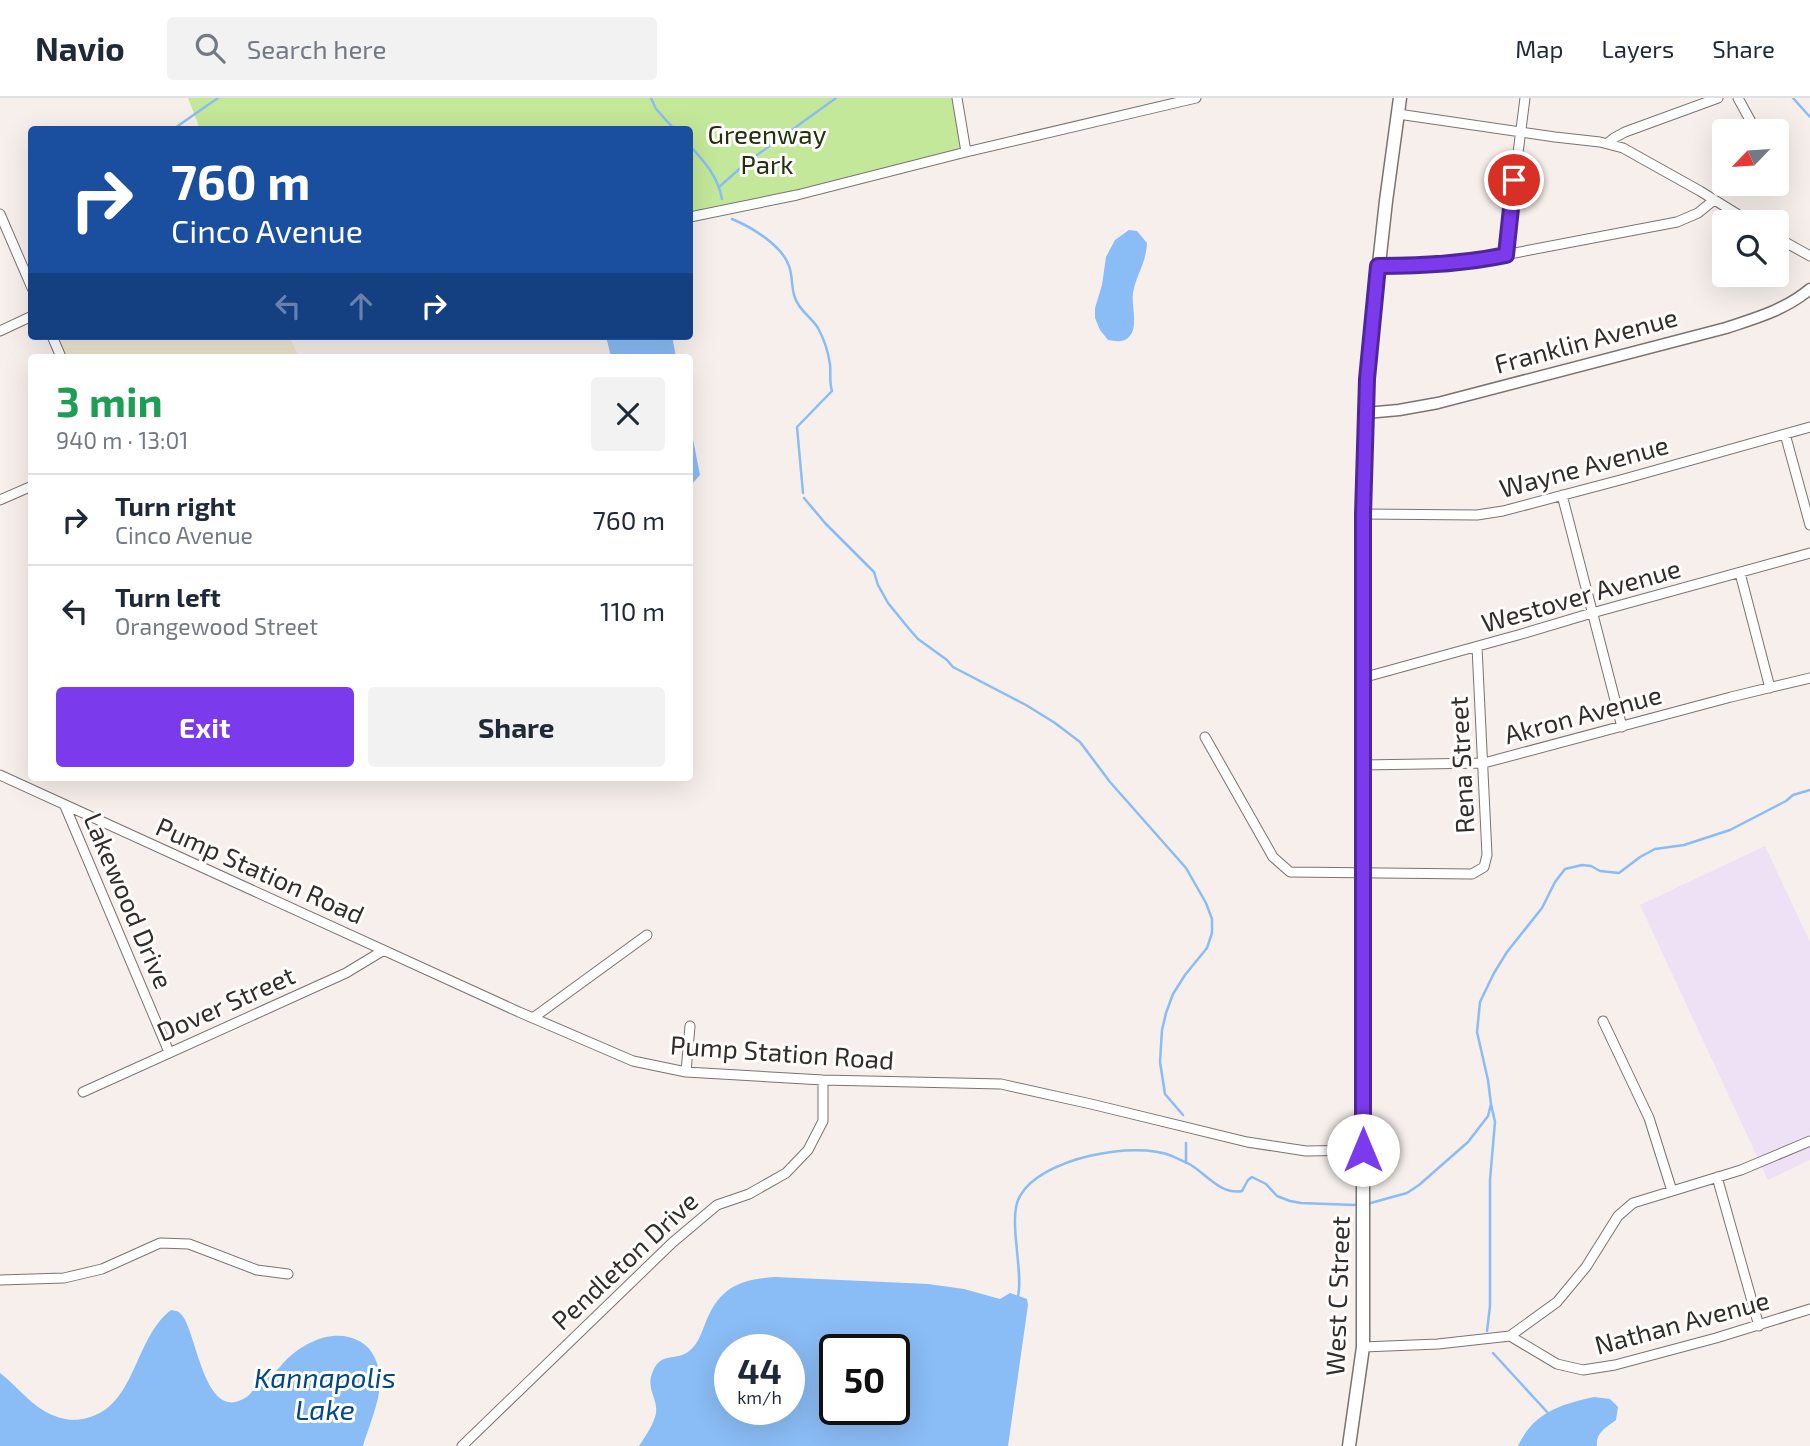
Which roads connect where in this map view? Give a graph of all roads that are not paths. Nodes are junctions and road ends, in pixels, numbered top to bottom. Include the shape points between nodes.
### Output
1 (957, 98) edge
2 (1195, 98) edge
3 (1400, 98) edge
4 (1525, 98) edge
5 (1718, 98) edge
6 (1738, 98) edge
7 (1398, 114) junction
8 (1749, 119) edge
9 (1520, 132) junction
10 (1608, 143) junction
11 (966, 152) junction
12 (1714, 200) junction
13 (1730, 210) edge
14 (0, 214) edge
15 (693, 216) edge
16 (1789, 244) edge
17 (1506, 255) junction
18 (1810, 256) edge
19 (1378, 266) junction
20 (28, 279) edge
21 (1810, 289) edge
22 (28, 318) edge
23 (0, 331) edge
24 (1366, 413) junction
25 (1810, 427) edge
26 (1786, 434) junction
27 (28, 488) edge
28 (1562, 495) junction
29 (0, 500) edge
30 (1363, 514) junction
31 (1810, 525) edge
32 (1810, 554) edge
33 (1740, 573) junction
34 (1592, 613) junction
35 (1477, 647) junction
36 (1362, 678) junction
37 (1810, 678) edge
38 (1770, 688) junction
39 (1622, 727) junction
40 (1205, 737) dead end
41 (1484, 763) junction
42 (1362, 765) junction
43 (0, 775) edge
44 (65, 806) junction
45 (1364, 872) junction
46 (647, 935) dead end
47 (384, 950) junction
48 (533, 1018) junction
49 (1604, 1021) dead end
50 (690, 1026) dead end
51 (169, 1052) junction
52 (686, 1072) junction
53 (823, 1080) junction
54 (83, 1091) dead end
55 (1810, 1141) edge
56 (1363, 1150) junction
57 (1717, 1177) junction
58 (1672, 1191) junction
59 (288, 1274) dead end
60 (0, 1280) edge
61 (1810, 1309) edge
62 (1759, 1325) junction
63 (1510, 1336) junction
64 (1363, 1347) junction
65 (462, 1446) edge
66 (1349, 1446) edge

1 - 11 street
2 - 11 street
3 - 7 main road, West C Street
4 - 9 street
5 - 10 street via 1625,132
6 - 8 street
7 - 9 street
7 - 19 main road, West C Street
9 - 10 street
9 - 17 street
10 - 12 street
11 - 15 street
12 - 13 street
12 - 17 street via 1677,222
14 - 20 street
16 - 18 street
17 - 19 street via 1462,263
19 - 24 main road, West C Street
21 - 24 street, Franklin Avenue via 1772,314 1726,328 1437,403
22 - 23 street
24 - 30 main road, West C Street
25 - 26 street, Wayne Avenue
26 - 28 street, Wayne Avenue
26 - 31 street
27 - 29 street
28 - 30 street, Wayne Avenue via 1477,514
28 - 34 street
30 - 36 main road, West C Street
32 - 33 street, Westover Avenue
33 - 34 street, Westover Avenue
33 - 38 street
34 - 35 street, Westover Avenue
34 - 39 street
35 - 36 street, Westover Avenue
35 - 41 street, Rena Street
36 - 42 main road, West C Street
37 - 38 street, Akron Avenue
38 - 39 street, Akron Avenue
39 - 41 street, Akron Avenue
40 - 45 street via 1273,857 1290,872
41 - 42 street, Akron Avenue
41 - 45 street, Rena Street via 1488,855 1484,867 1472,874
42 - 45 main road, West C Street
43 - 44 street, Pump Station Road
44 - 47 street, Pump Station Road
44 - 51 street, Lakewood Drive
45 - 56 main road, West C Street
46 - 48 street
47 - 48 street, Pump Station Road
47 - 51 street, Dover Street via 346,974
48 - 52 street, Pump Station Road via 633,1061
49 - 58 street via 1649,1118
50 - 52 street
51 - 54 street, Dover Street
52 - 53 street, Pump Station Road
53 - 56 street, Pump Station Road via 1001,1084 1247,1142 1306,1151
53 - 65 street, Pendleton Drive via 823,1121 808,1150 786,1173 717,1205
55 - 57 street
56 - 64 main road, West C Street
57 - 58 street
57 - 62 street
58 - 63 street via 1633,1203 1618,1216 1558,1301
59 - 60 street via 257,1270 189,1244 160,1243 102,1269 64,1278
61 - 62 street, Nathan Avenue
62 - 63 street, Nathan Avenue via 1583,1370 1557,1364
63 - 64 street
64 - 66 main road, West C Street

